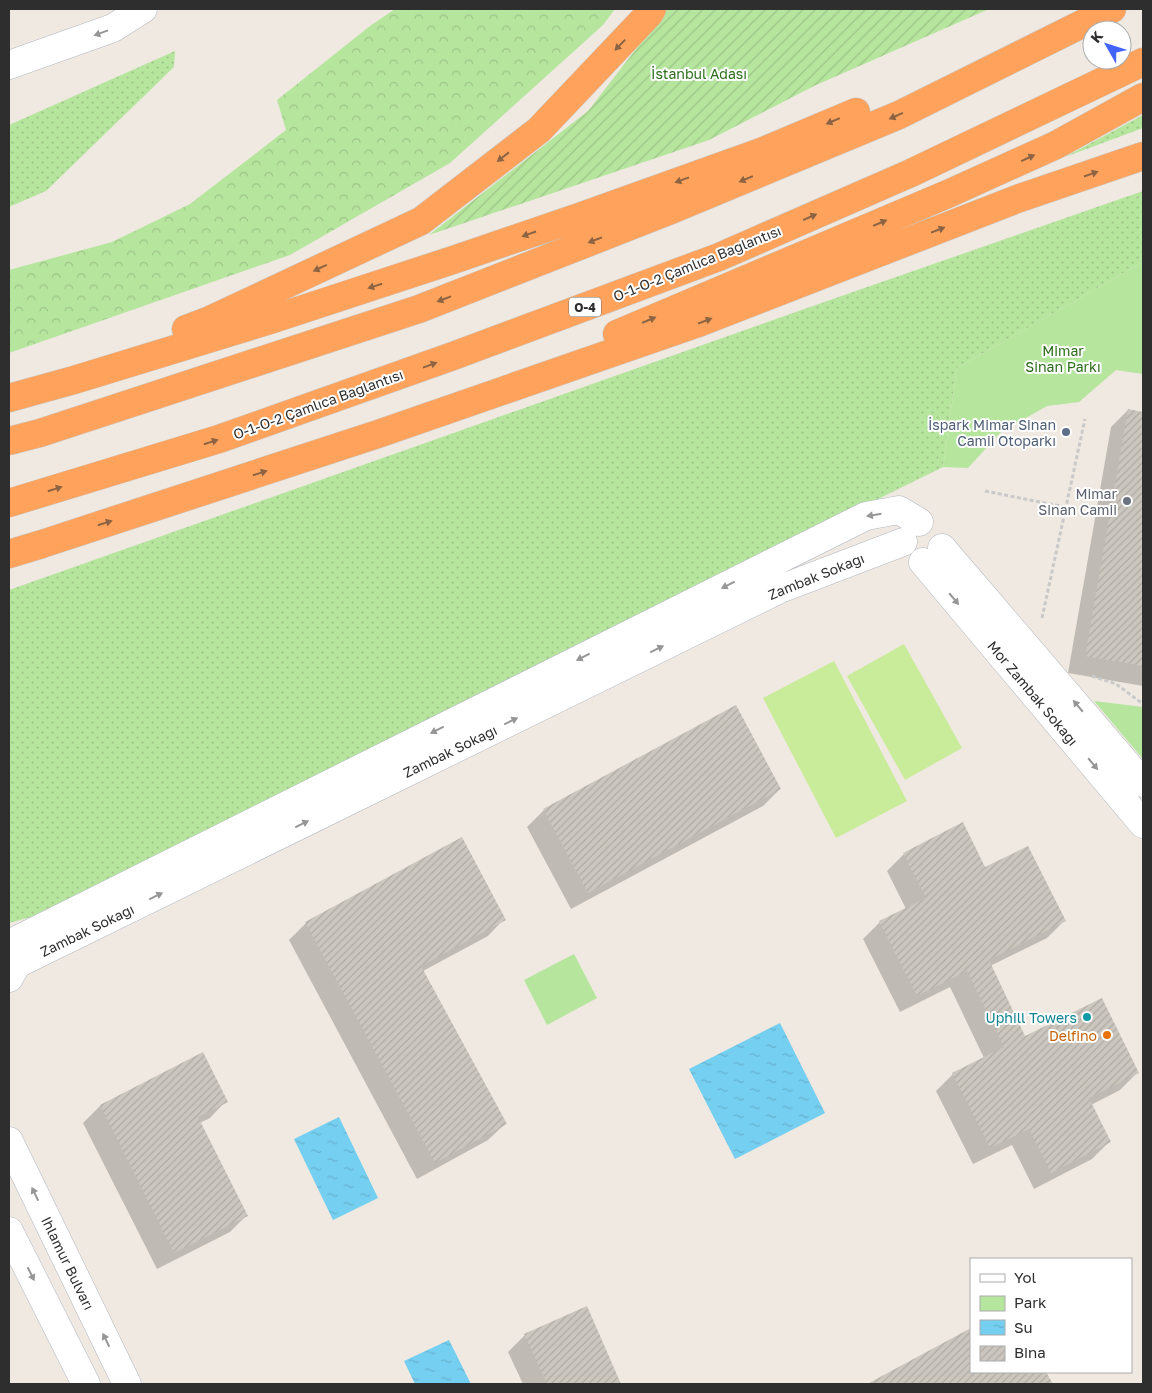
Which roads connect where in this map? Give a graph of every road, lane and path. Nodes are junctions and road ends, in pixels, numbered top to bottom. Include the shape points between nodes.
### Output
1 (143, 9) edge
2 (652, 9) edge
3 (1105, 9) edge
4 (1112, 9) edge
5 (1143, 62) edge
6 (9, 66) edge
7 (1143, 98) edge
8 (1143, 156) edge
9 (9, 389) edge
10 (9, 398) edge
11 (1084, 419) dead end
12 (378, 434) junction
13 (9, 441) edge
14 (985, 491) dead end
15 (9, 503) edge
16 (1065, 507) junction
17 (911, 532) junction
18 (9, 554) edge
19 (933, 555) junction
20 (1034, 655) junction
21 (1088, 674) dead end
22 (1143, 704) edge
23 (1143, 783) edge
24 (1143, 824) edge
25 (9, 944) edge
26 (9, 978) edge
27 (9, 1141) edge
28 (9, 1230) edge
29 (86, 1384) edge
30 (127, 1384) edge

1 -> 6 street via 113,28
2 -> 9 highway via 538,130 421,221 210,320
3 -> 10 highway via 760,152 582,216 270,320
4 -> 13 highway via 899,115 671,210 419,309
15 -> 5 highway, O-1-O-2 Çamlıca Bağlantısı / O-4 via 229,436 719,257 911,173
12 -> 7 highway via 950,193 1056,145
12 -> 8 highway via 701,322 1017,199
11 - 16 path
18 -> 12 highway
14 - 16 path
16 - 20 path
17 - 19 street via 904,548 911,558
17 - 19 street via 926,522 938,528 943,541
17 -> 25 street via 900,510 866,516
26 -> 17 street, Zambak Sokağı via 17,964 780,589
19 - 20 street, Mor Zambak Sokağı
19 -> 24 street, Mor Zambak Sokağı
23 -> 20 street, Mor Zambak Sokağı
21 - 22 path via 1116,684
30 -> 27 street, Ihlamur Bulvarı
28 -> 29 street

